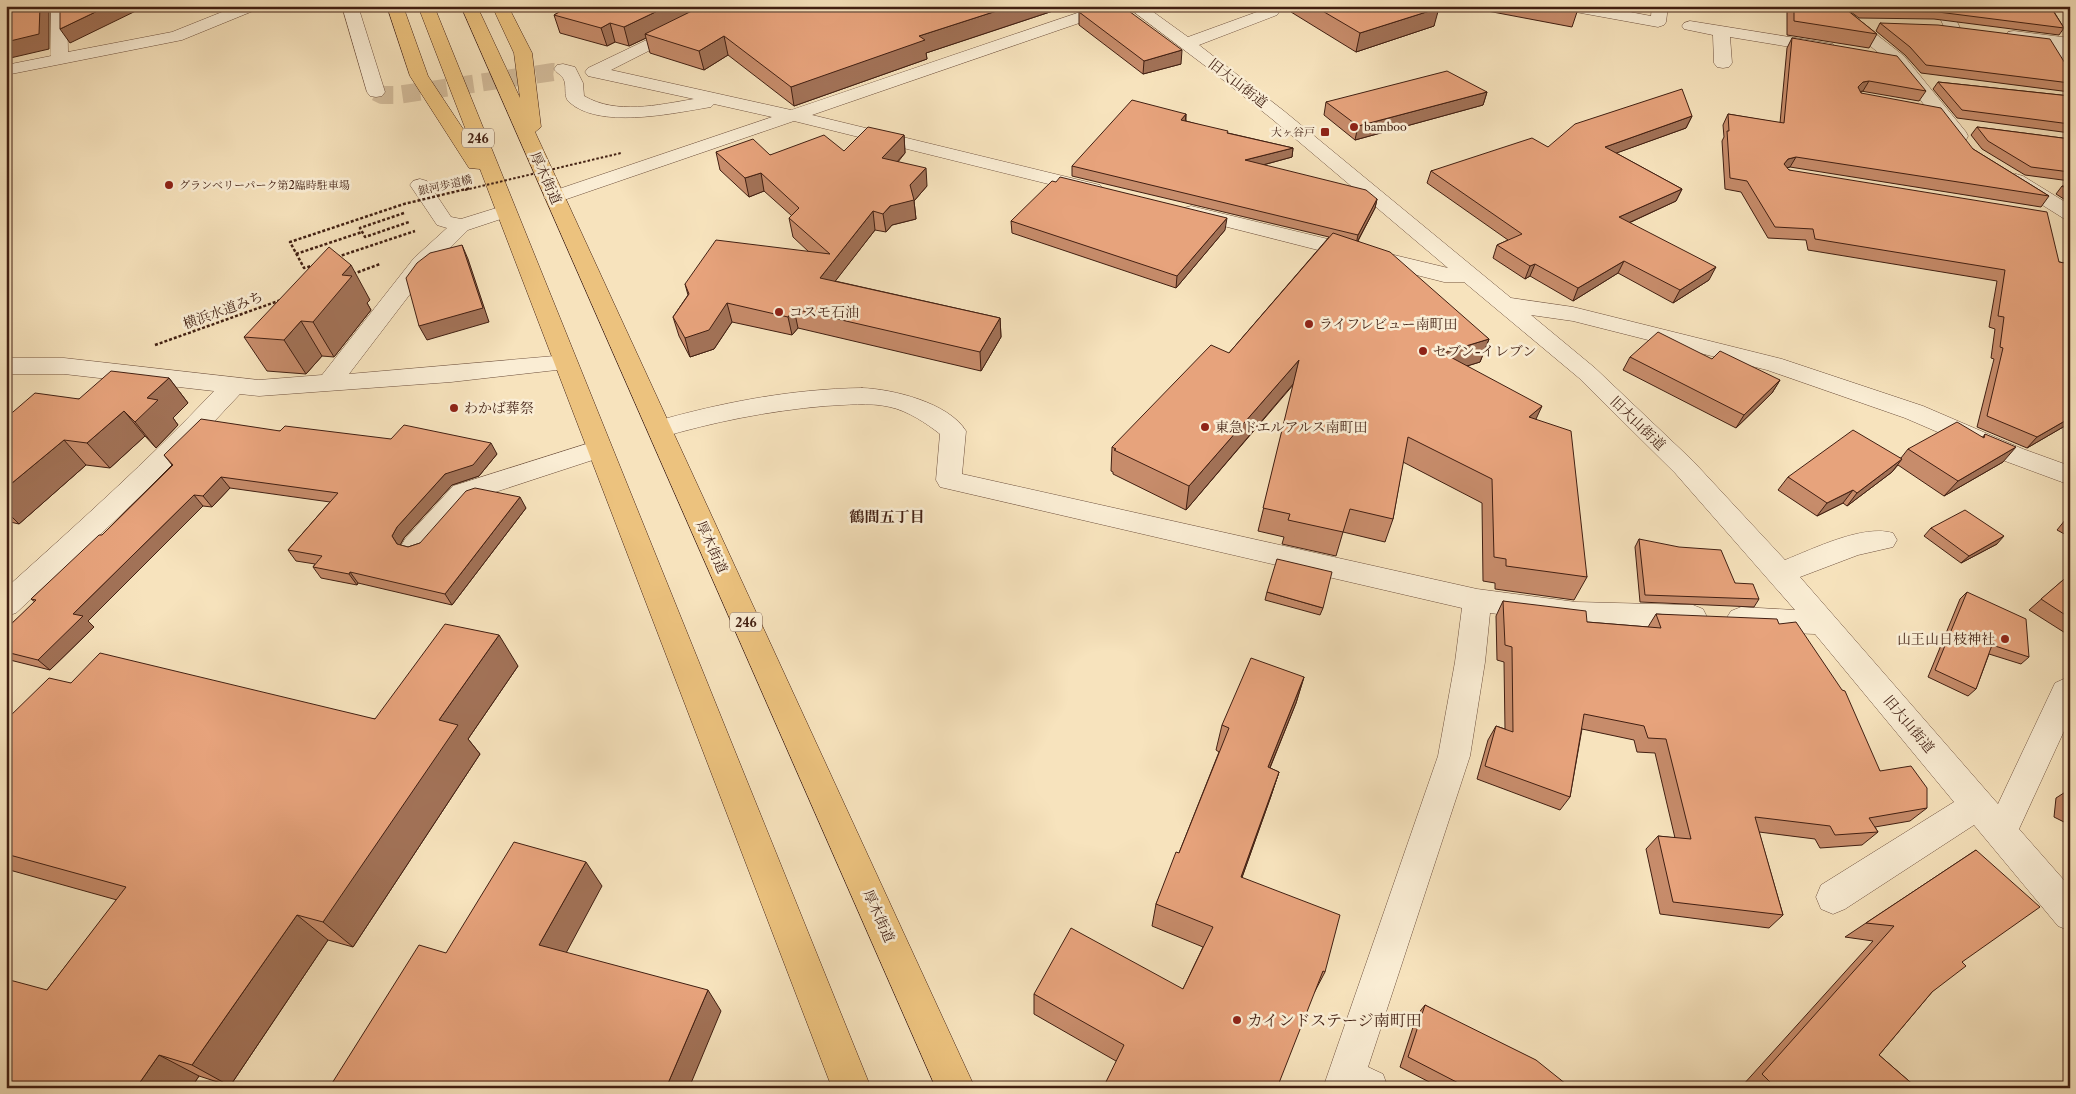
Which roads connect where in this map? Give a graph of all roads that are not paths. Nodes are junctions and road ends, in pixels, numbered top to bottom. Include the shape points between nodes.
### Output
1 (60, 6) edge
2 (252, 6) edge
3 (350, 6) edge
4 (395, 6) edge
5 (426, 6) edge
6 (468, 6) edge
7 (500, 6) edge
8 (1114, 6) edge
9 (1134, 6) edge
10 (1570, 6) edge
11 (1660, 6) edge
12 (1830, 6) edge
13 (1271, 12) dead end
14 (699, 20) edge
15 (1876, 23) edge
16 (1852, 25) junction
17 (1690, 26) dead end
18 (1933, 26) edge
19 (1721, 31) junction
20 (1970, 31) edge
21 (1998, 34) edge
22 (2052, 41) junction
23 (2070, 43) edge
24 (1186, 44) junction
25 (1839, 50) edge
26 (1869, 55) edge
27 (60, 60) junction
28 (1898, 60) junction
29 (1723, 63) dead end
30 (6, 70) edge
31 (2070, 71) edge
32 (566, 73) dead end
33 (1915, 80) junction
34 (1934, 82) dead end
35 (376, 89) dead end
36 (724, 100) junction
37 (1912, 107) edge
38 (794, 116) junction
39 (1946, 119) junction
40 (1978, 129) edge
41 (1968, 147) edge
42 (536, 156) junction
43 (420, 185) dead end
44 (2061, 187) edge
45 (1108, 192) edge
46 (554, 197) junction
47 (1175, 209) edge
48 (506, 211) junction
49 (2031, 214) edge
50 (2070, 214) edge
51 (2070, 220) edge
52 (461, 226) junction
53 (1472, 275) junction
54 (1505, 304) junction
55 (566, 363) junction
56 (6, 366) edge
57 (329, 384) junction
58 (233, 386) junction
59 (659, 429) junction
60 (600, 449) junction
61 (2070, 476) edge
62 (1883, 540) dead end
63 (415, 546) edge
64 (1780, 573) junction
65 (1476, 600) junction
66 (6, 605) edge
67 (1823, 623) junction
68 (2070, 689) edge
69 (1977, 805) junction
70 (2001, 833) junction
71 (1834, 897) dead end
72 (2070, 914) edge
73 (1352, 1084) edge
74 (852, 1088) edge
75 (956, 1088) edge

1 - 27 street
2 - 27 street via 176,36
3 - 35 street
4 - 48 highway via 419,76
5 - 48 highway, 246
6 - 42 highway, 厚木街道 / 246
7 - 42 highway via 524,53
8 - 38 street
9 - 24 street, 旧大山街道
10 - 11 street via 1658,22
12 - 16 street
13 - 24 street
14 - 36 street via 594,72
15 - 16 street
16 - 28 street
17 - 19 street
18 - 20 street via 1949,21
19 - 25 street
19 - 29 street
21 - 22 street
22 - 23 street
22 - 31 street
24 - 53 street, 旧大山街道 via 1278,115
26 - 28 street
27 - 30 street
28 - 33 street
32 - 36 street via 575,98 585,106 605,111 631,112
33 - 34 street
33 - 39 street
36 - 38 street
37 - 39 street
38 - 45 street
38 - 46 street
39 - 40 street
39 - 41 street
42 - 46 highway, 厚木街道 / 246
43 - 52 street via 444,221
44 - 50 street via 2010,177
46 - 59 highway, 厚木街道 / 246
47 - 53 street via 1444,275
48 - 52 street
48 - 55 highway, 246
49 - 51 street
52 - 57 street via 422,263
53 - 54 street, 旧大山街道
54 - 61 street via 1573,314 1774,364 1914,412
54 - 64 street, 旧大山街道 via 1587,373 1684,468
55 - 57 street
55 - 60 highway, 246
56 - 58 street via 64,366
57 - 58 street via 259,388
58 - 66 street via 191,432
59 - 65 street via 712,413 780,402 849,396 894,400 933,416 953,431 949,480
59 - 75 highway, 厚木街道 / 246
60 - 63 street via 462,493
60 - 74 highway, 246
62 - 64 street via 1854,544
64 - 67 street, 旧大山街道
65 - 67 street via 1576,613
65 - 73 street via 1470,662 1454,756
67 - 69 street, 旧大山街道
68 - 70 street
69 - 70 street, 旧大山街道
69 - 71 street
70 - 72 street, 旧大山街道

